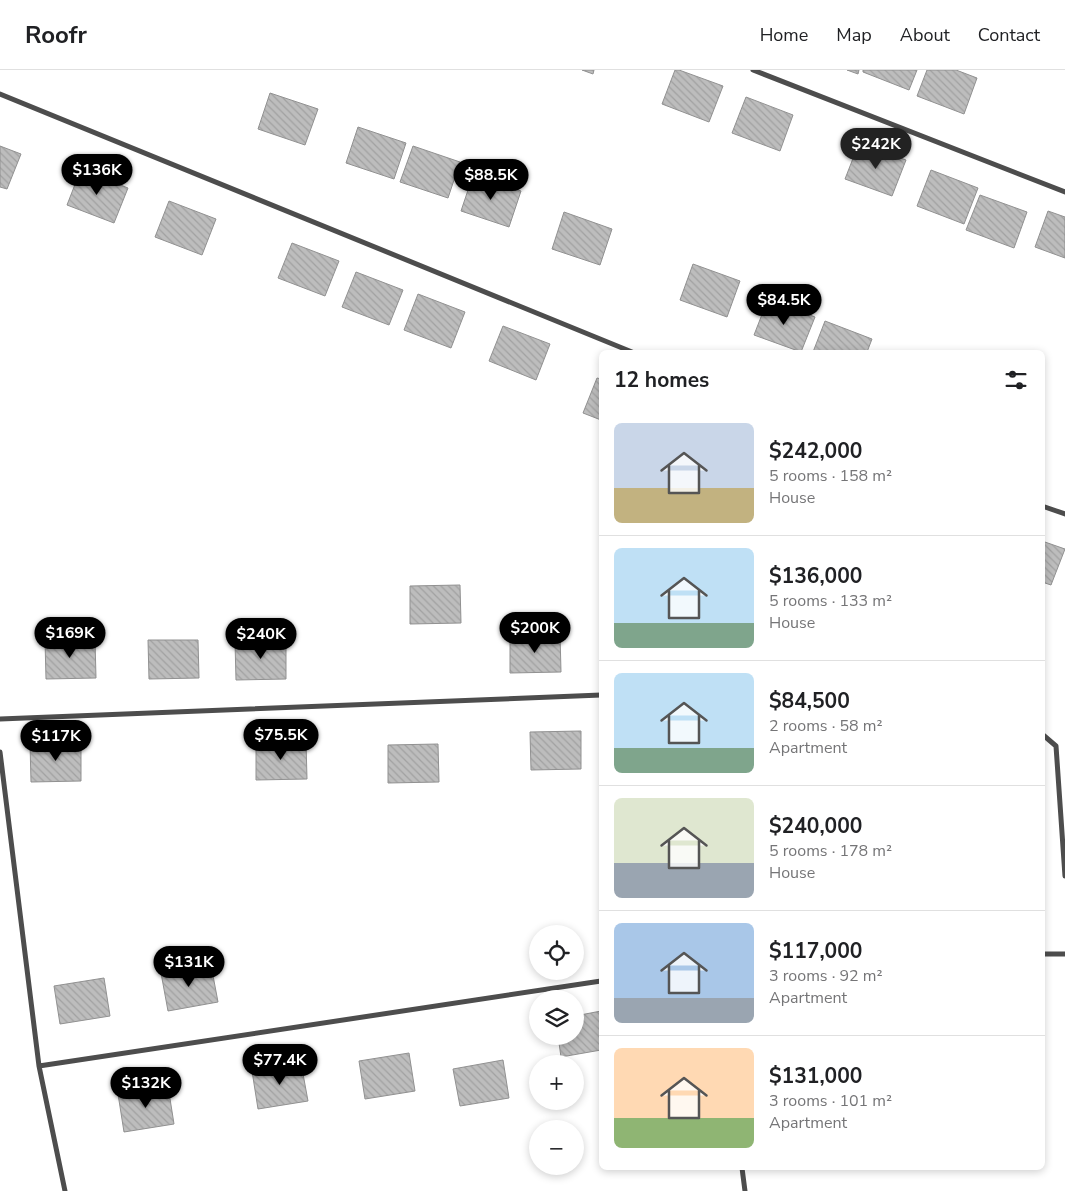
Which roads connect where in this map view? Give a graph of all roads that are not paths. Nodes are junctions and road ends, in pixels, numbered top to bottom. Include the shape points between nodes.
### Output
1 (753, 70) edge
2 (0, 94) edge
3 (1065, 192) edge
4 (627, 350) edge
5 (1045, 507) edge
6 (1065, 514) edge
7 (599, 695) edge
8 (0, 719) edge
9 (1045, 737) edge
10 (0, 752) edge
11 (1065, 876) edge
12 (1045, 954) edge
13 (1065, 954) edge
14 (599, 981) edge
15 (39, 1066) junction
16 (742, 1170) edge
17 (65, 1191) edge
18 (745, 1191) edge

1 - 3 street
2 - 4 street
5 - 6 street
7 - 8 street
9 - 11 street via 1056,746
10 - 15 street
12 - 13 street
14 - 15 street
15 - 17 street
16 - 18 street

